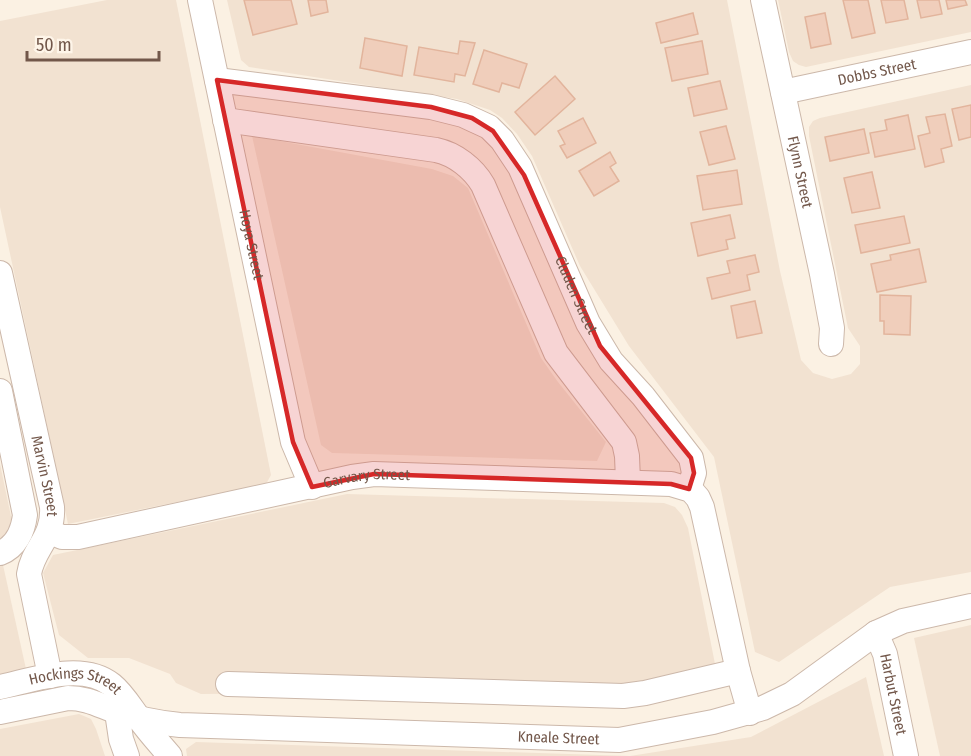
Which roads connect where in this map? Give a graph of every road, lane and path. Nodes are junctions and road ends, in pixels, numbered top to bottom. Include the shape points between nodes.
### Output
1 (200, 0) edge
2 (764, 0) edge
3 (971, 52) edge
4 (217, 80) junction
5 (783, 92) junction
6 (225, 120) junction
7 (0, 273) edge
8 (831, 344) dead end
9 (0, 391) edge
10 (628, 481) junction
11 (312, 487) junction
12 (689, 489) junction
13 (50, 532) junction
14 (8, 547) edge
15 (971, 606) edge
16 (876, 633) junction
17 (738, 671) junction
18 (51, 676) junction
19 (228, 684) dead end
20 (0, 687) edge
21 (0, 712) edge
22 (750, 713) junction
23 (128, 715) junction
24 (127, 756) edge
25 (170, 756) edge
26 (906, 756) edge

1 - 4 street, Hoya Street
2 - 5 street, Flynn Street
3 - 5 street, Dobbs Street
4 - 6 street, Hoya Street
4 - 12 street, Cluden Street via 431,107 472,118 493,131 524,175 600,346 691,458 694,473
5 - 8 street, Flynn Street via 830,312
6 - 10 street via 441,152 468,167 483,185 556,353 624,442
6 - 11 street, Hoya Street via 293,442
7 - 13 street, Marvin Street via 52,507
9 - 14 street, Marvin Street via 25,515 22,528
10 - 11 street, Garvary Street via 375,474
10 - 12 street, Garvary Street via 671,483
11 - 13 street, Garvary Street via 78,537
12 - 17 street via 698,498 704,514
13 - 18 street, Marvin Street via 29,574
15 - 16 street, Kneale Street via 903,621
16 - 22 street, Kneale Street via 792,694
16 - 26 street, Harbut Street via 885,654
17 - 19 street via 623,696
17 - 22 street
18 - 20 street, Hockings Street
18 - 23 street, Hockings Street via 83,674 105,681 120,692
21 - 23 street, Hockings Street via 78,698
22 - 23 street, Kneale Street via 619,740 180,725
23 - 24 street via 121,739
23 - 25 street

